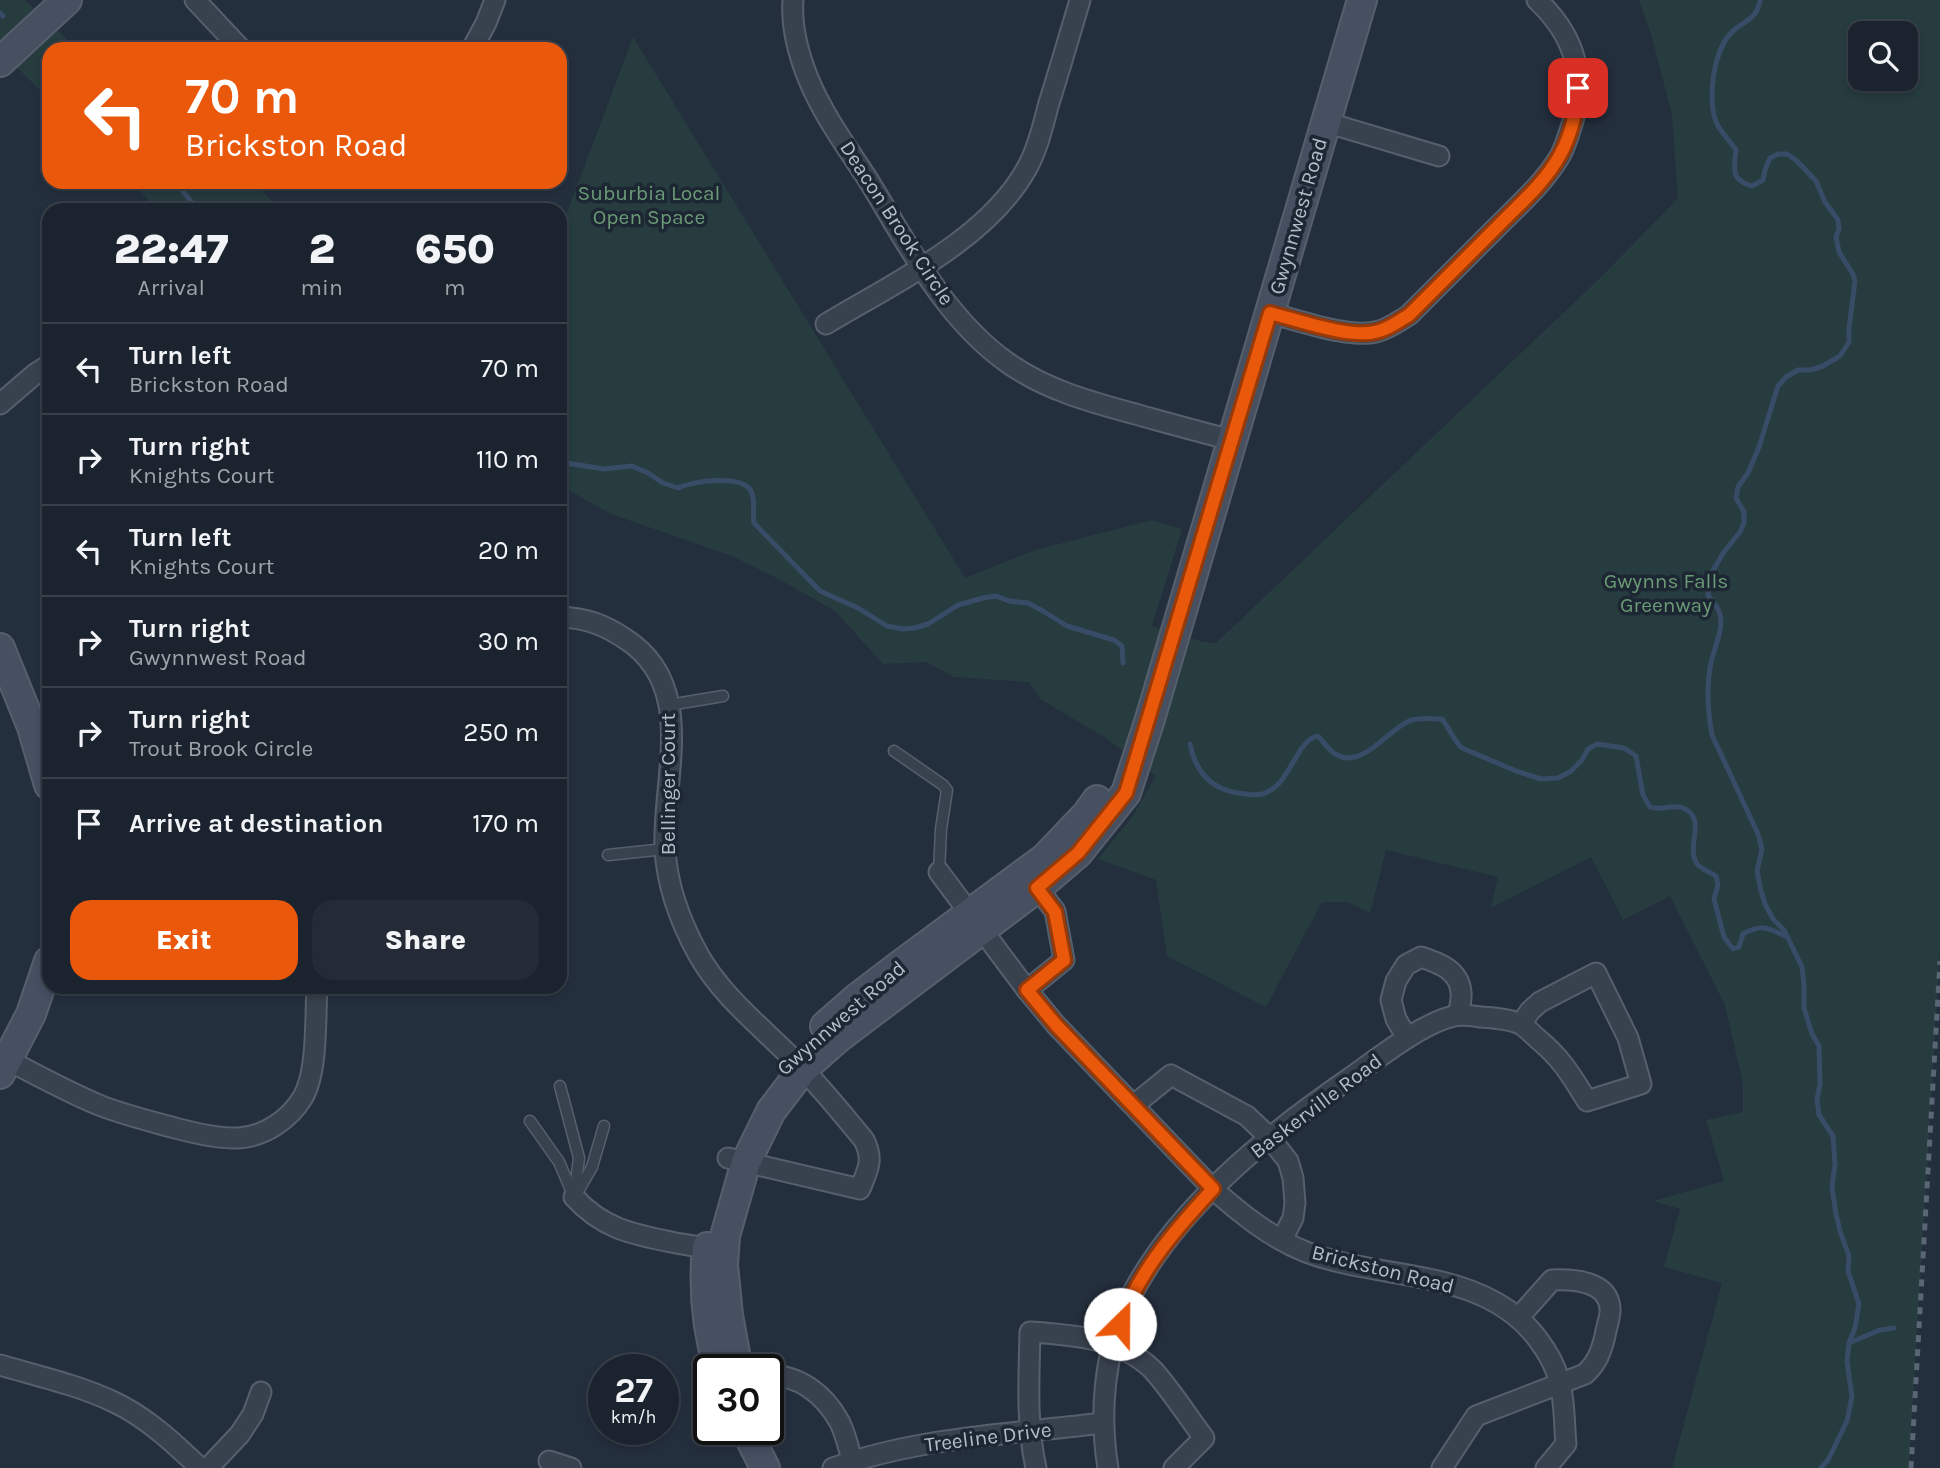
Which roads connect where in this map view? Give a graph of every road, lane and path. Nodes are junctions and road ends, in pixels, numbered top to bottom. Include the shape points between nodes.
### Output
1 (67, 0) edge
2 (195, 0) edge
3 (495, 0) edge
4 (793, 0) edge
5 (1080, 0) edge
6 (1362, 0) edge
7 (1537, 0) edge
8 (234, 42) edge
9 (476, 42) edge
10 (0, 62) edge
11 (1325, 122) junction
12 (1439, 156) dead end
13 (921, 267) junction
14 (1270, 313) junction
15 (827, 324) dead end
16 (42, 370) edge
17 (0, 404) edge
18 (1233, 440) junction
19 (567, 617) edge
20 (0, 648) edge
21 (723, 696) dead end
22 (669, 705) junction
23 (894, 751) dead end
24 (42, 761) edge
25 (665, 849) junction
26 (608, 855) dead end
27 (939, 872) joint
28 (1032, 881) junction
29 (976, 921) junction
30 (42, 983) edge
31 (1027, 990) junction
32 (317, 994) edge
33 (1459, 1015) junction
34 (1521, 1024) junction
35 (1407, 1038) junction
36 (797, 1063) junction
37 (4, 1067) edge
38 (560, 1086) dead end
39 (1134, 1105) junction
40 (530, 1121) dead end
41 (604, 1126) dead end
42 (1270, 1138) junction
43 (737, 1160) junction
44 (1213, 1189) junction
45 (574, 1197) junction
46 (1282, 1240) junction
47 (715, 1249) junction
48 (1519, 1317) junction
49 (1113, 1344) junction
50 (716, 1354) edge
51 (735, 1354) edge
52 (0, 1364) edge
53 (784, 1375) edge
54 (1560, 1383) junction
55 (261, 1392) dead end
56 (1103, 1423) junction
57 (1029, 1431) junction
58 (754, 1445) edge
59 (774, 1445) edge
60 (549, 1461) dead end
61 (853, 1465) edge
62 (200, 1468) edge
63 (208, 1468) edge
64 (571, 1468) edge
65 (765, 1468) edge
66 (781, 1468) edge
67 (833, 1468) edge
68 (1036, 1468) edge
69 (1108, 1468) edge
70 (1174, 1468) edge
71 (1442, 1468) edge
72 (1546, 1468) edge

1 - 10 street
2 - 8 street
3 - 9 street
4 - 13 street, Deacon Brook Circle via 792,16 808,79
5 - 13 street via 1028,166 995,212 970,235
6 - 11 street, Gwynnwest Road
7 - 14 street via 1564,32 1578,73 1577,103 1567,139 1548,172 1409,315 1392,326 1356,332
11 - 12 street
11 - 14 street, Gwynnwest Road
13 - 15 street
13 - 18 street, Deacon Brook Circle via 981,340 1042,383 1088,401
14 - 18 street, Gwynnwest Road
16 - 17 street
18 - 28 street, Gwynnwest Road via 1138,754 1045,858
19 - 22 street, Bellinger Court via 605,626 636,645 658,671
20 - 24 street
21 - 22 lane
22 - 25 street, Bellinger Court
23 - 27 lane via 947,790
25 - 26 lane
25 - 36 street, Bellinger Court via 671,889 699,955 735,1003
27 - 29 street, Brickston Road
28 - 29 street, Gwynnwest Road
28 - 31 street via 1055,912 1064,960
29 - 31 street, Brickston Road
29 - 36 street, Gwynnwest Road via 858,998
30 - 37 street via 32,1014
31 - 39 street, Brickston Road
32 - 37 street via 311,1078 293,1111 258,1134 237,1138 194,1133 101,1106
33 - 34 street, Baskerville Road
33 - 35 street, Baskerville Road
33 - 35 street via 1461,991 1452,972 1421,957 1406,965 1391,1000
34 - 34 street via 1540,1002 1596,973 1628,1038 1641,1084 1587,1101 1564,1063
35 - 42 street, Baskerville Road
36 - 43 street, Gwynnwest Road via 768,1083 749,1112
36 - 43 street, Bellinger Court via 868,1149 870,1158 860,1189
38 - 45 lane via 579,1158
39 - 42 street via 1171,1075 1247,1116
39 - 44 street, Brickston Road
40 - 45 lane via 559,1163
41 - 45 lane via 592,1167
42 - 44 street, Baskerville Road
42 - 46 street via 1287,1161 1295,1190 1293,1218
43 - 47 street, Gwynnwest Road via 716,1201
44 - 46 street, Brickston Road
44 - 49 street, Baskerville Road via 1146,1269
45 - 47 street via 605,1224 632,1235
46 - 48 street, Brickston Road via 1335,1260 1473,1291
47 - 50 street, Gwynnwest Road via 705,1289
47 - 51 street, Gwynnwest Road via 723,1265
48 - 54 street, Brickston Road via 1550,1357
48 - 54 street via 1552,1280 1598,1287 1606,1296 1611,1309 1595,1365
49 - 56 street, Baskerville Road
49 - 57 street via 1030,1332
49 - 70 street via 1153,1371 1204,1438
52 - 62 street via 114,1402 144,1420
53 - 61 street via 816,1392 828,1404 840,1423
54 - 71 street via 1476,1416
54 - 72 street, Brickston Road via 1566,1444
55 - 63 street via 240,1434
56 - 57 street, Treeline Drive
56 - 69 street, Baskerville Road
57 - 61 street, Treeline Drive via 904,1448
57 - 68 street
58 - 65 street
59 - 66 street
60 - 64 street
61 - 67 street, Treeline Drive

